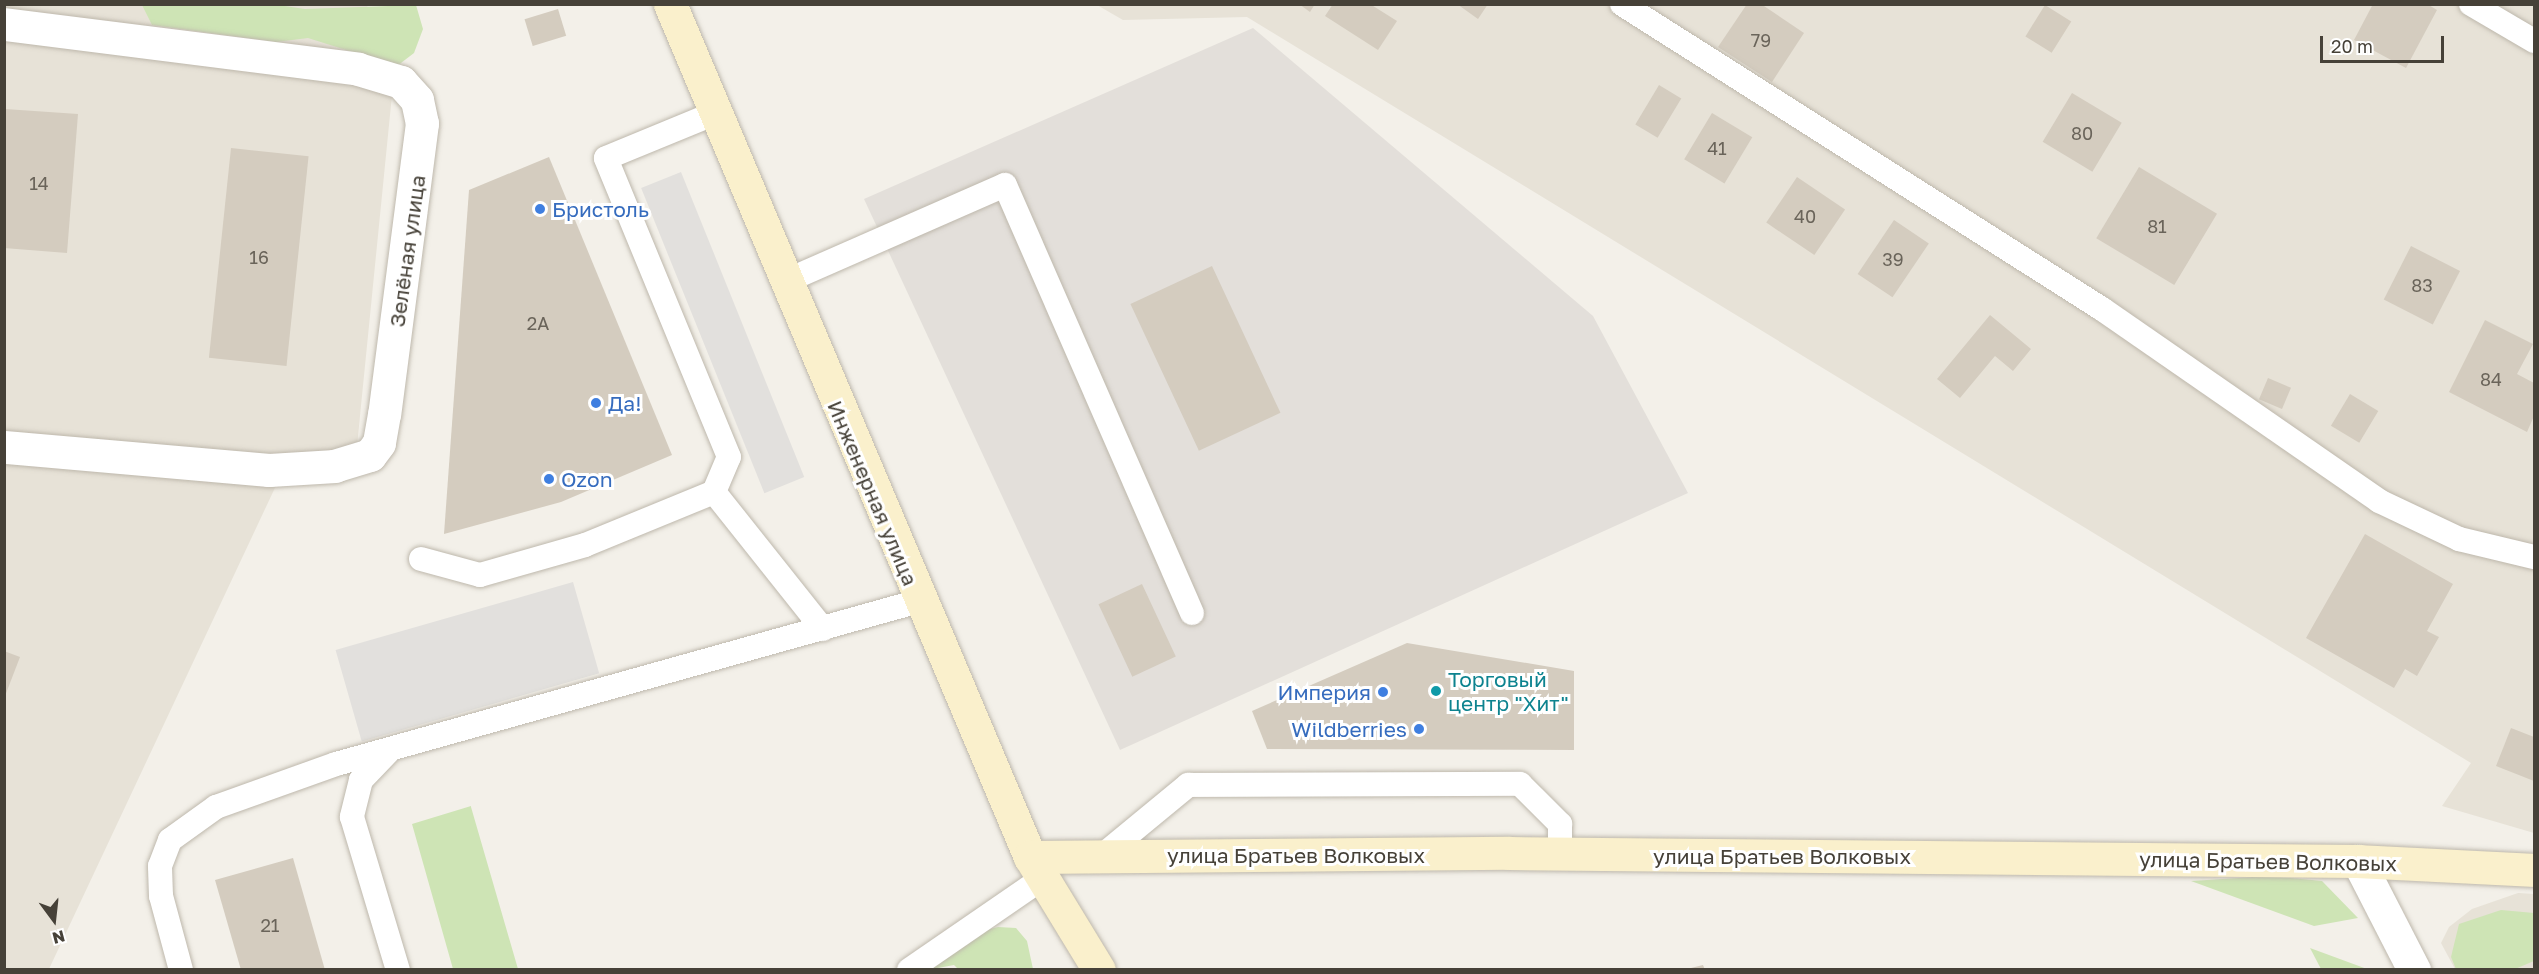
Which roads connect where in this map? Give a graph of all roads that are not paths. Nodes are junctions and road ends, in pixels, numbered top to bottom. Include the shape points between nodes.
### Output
1 (670, 4) edge
2 (1622, 4) edge
3 (2471, 4) edge
4 (4, 24) edge
5 (2535, 41) edge
6 (715, 113) junction
7 (784, 282) junction
8 (4, 447) edge
9 (714, 492) junction
10 (2535, 557) edge
11 (421, 560) dead end
12 (919, 601) junction
13 (1192, 613) dead end
14 (823, 629) junction
15 (389, 750) junction
16 (1560, 854) junction
17 (1102, 856) junction
18 (2358, 861) junction
19 (1036, 867) junction
20 (2535, 870) edge
21 (181, 969) edge
22 (398, 969) edge
23 (909, 969) edge
24 (1099, 969) edge
25 (2414, 969) edge

1 - 6 street, Инженерная улица
2 - 10 lane via 2102,309 2379,501 2459,539
3 - 5 lane
4 - 8 street, Зелёная улица via 358,69 401,82 417,100 422,123 384,414 379,443 370,454 335,466 269,470
6 - 7 street, Инженерная улица
6 - 9 lane via 606,158 729,457
7 - 12 street, Инженерная улица
7 - 13 lane via 1005,185
9 - 11 lane via 585,545 480,575
9 - 14 lane
12 - 14 lane
12 - 19 street, Инженерная улица
14 - 15 lane
15 - 21 lane via 216,807 170,840 159,866 161,896
15 - 22 lane via 361,780 352,817
16 - 17 street, улица Братьев Волковых
16 - 17 lane via 1560,824 1520,784 1188,784
16 - 18 street, улица Братьев Волковых
17 - 19 street, улица Братьев Волковых
18 - 20 street, улица Братьев Волковых
18 - 25 street
19 - 23 lane
19 - 24 street, Инженерная улица

